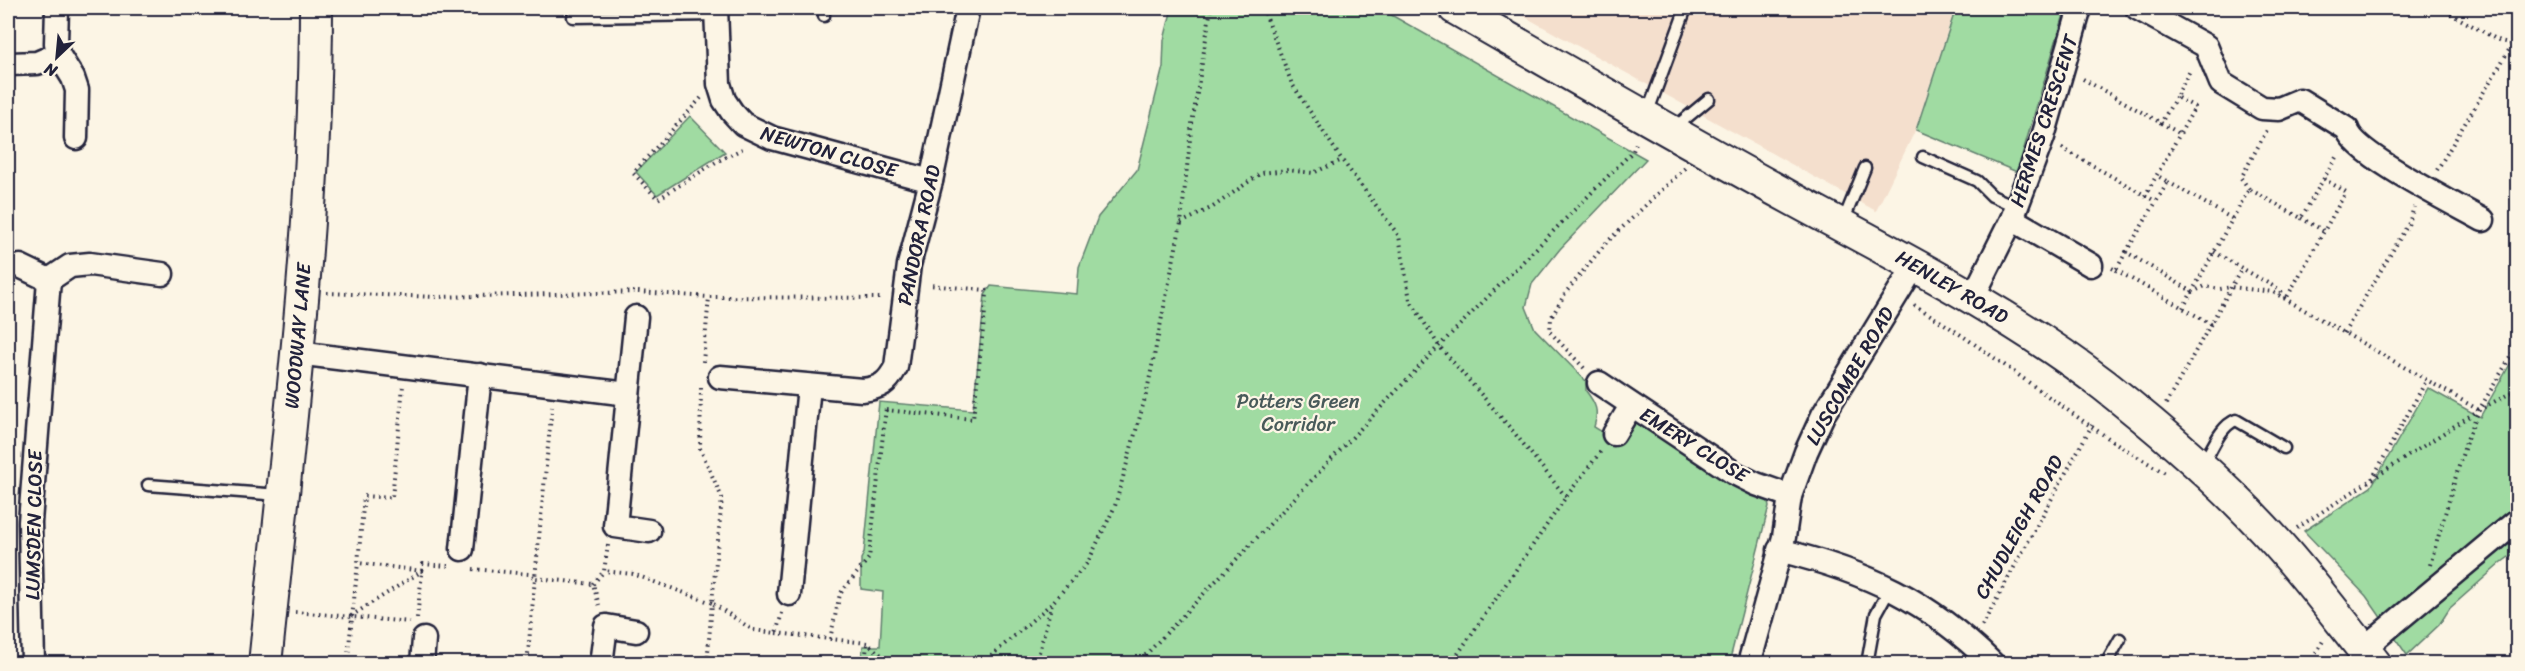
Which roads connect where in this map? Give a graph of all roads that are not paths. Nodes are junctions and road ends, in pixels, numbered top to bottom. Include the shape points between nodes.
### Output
1 (57, 8) edge
2 (316, 8) edge
3 (968, 8) edge
4 (1455, 8) edge
5 (1686, 8) edge
6 (2080, 8) edge
7 (2137, 8) edge
8 (716, 11) edge
9 (573, 17) dead end
10 (58, 54) junction
11 (9, 64) edge
12 (1709, 99) dead end
13 (1658, 124) junction
14 (76, 138) dead end
15 (1923, 157) dead end
16 (1865, 168) dead end
17 (931, 181) junction
18 (2014, 213) junction
19 (2483, 220) dead end
20 (1841, 225) junction
21 (1915, 265) junction
22 (2091, 265) road end
23 (20, 266) dead end
24 (162, 274) dead end
25 (49, 280) junction
26 (1973, 297) junction
27 (636, 317) road end
28 (297, 353) junction
29 (480, 375) junction
30 (708, 375) road end
31 (1599, 383) road end
32 (808, 386) junction
33 (628, 394) junction
34 (1631, 406) junction
35 (1614, 434) road end
36 (2284, 448) dead end
37 (2188, 473) junction
38 (148, 485) dead end
39 (282, 495) junction
40 (1790, 496) junction
41 (2517, 520) edge
42 (649, 531) dead end
43 (1779, 550) junction
44 (461, 561) road end
45 (1891, 587) junction
46 (789, 594) road end
47 (636, 631) dead end
48 (424, 639) dead end
49 (2120, 639) dead end
50 (2369, 656) edge
51 (33, 663) edge
52 (265, 663) edge
53 (422, 663) edge
54 (602, 663) edge
55 (1749, 663) edge
56 (1867, 663) edge
57 (1993, 663) edge
58 (2106, 663) edge

1 - 10 street
2 - 28 main road, WOODWAY LANE via 313,150
3 - 17 street, PANDORA ROAD
4 - 13 main road, HENLEY ROAD
5 - 13 lane
6 - 18 street, HERMES CRESCENT via 2043,137
7 - 19 street via 2206,46 2221,83 2262,108 2279,109 2300,100 2347,129 2349,136 2382,164
8 - 9 lane
8 - 17 street, NEWTON CLOSE via 719,84 724,100 756,132
10 - 11 street via 37,63
10 - 14 street via 77,90
12 - 13 lane
13 - 20 main road, HENLEY ROAD
15 - 18 lane via 1977,181
16 - 20 lane
17 - 32 street, PANDORA ROAD via 909,265 896,367 881,387 862,390
18 - 22 street
18 - 26 street, HERMES CRESCENT
20 - 21 main road, HENLEY ROAD
21 - 26 main road, HENLEY ROAD
21 - 40 street, LUSCOMBE ROAD via 1823,415
23 - 25 street
24 - 25 street via 90,264 70,266
25 - 51 street, LUMSDEN CLOSE via 30,522
26 - 37 main road, HENLEY ROAD via 2047,344 2149,423
27 - 33 street
28 - 29 street
28 - 39 main road, WOODWAY LANE
29 - 33 street
29 - 44 street
30 - 32 street
31 - 34 street, EMERY CLOSE
32 - 46 street
33 - 42 street via 615,526
34 - 35 street, EMERY CLOSE
34 - 40 street, EMERY CLOSE via 1734,473
36 - 37 lane via 2236,420 2229,423
37 - 50 main road, HENLEY ROAD via 2276,542
38 - 39 lane
39 - 52 main road, WOODWAY LANE
40 - 43 street, LUSCOMBE ROAD
41 - 50 street via 2420,601
43 - 45 street
43 - 55 street, LUSCOMBE ROAD
45 - 56 lane via 1876,614
45 - 57 street via 1931,610
47 - 54 street via 606,626
48 - 53 street
49 - 58 lane

